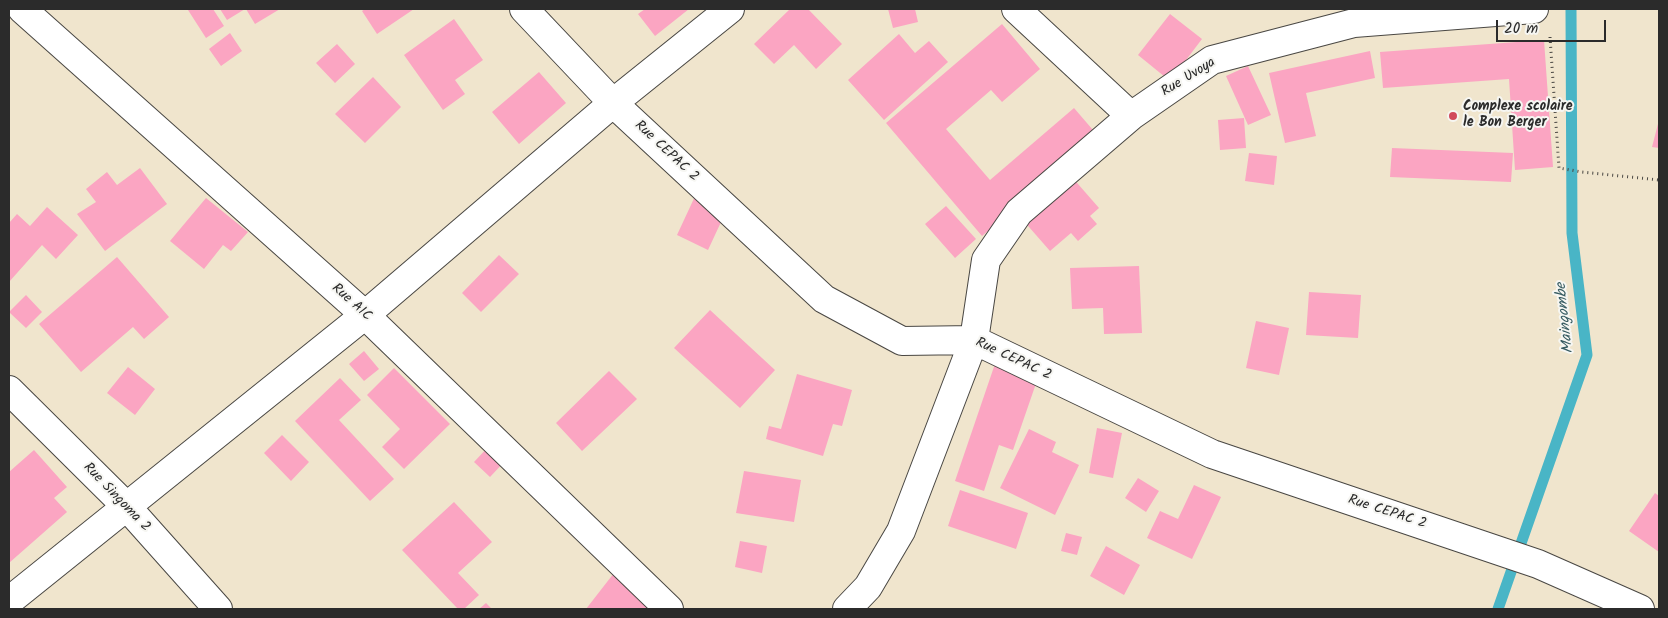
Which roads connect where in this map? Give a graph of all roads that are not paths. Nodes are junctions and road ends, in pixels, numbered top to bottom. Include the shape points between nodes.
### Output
1 (22, 9) edge
2 (524, 9) edge
3 (730, 9) edge
4 (1016, 9) edge
5 (1542, 19) edge
6 (613, 103) junction
7 (1131, 116) junction
8 (365, 315) junction
9 (974, 340) junction
10 (9, 390) edge
11 (127, 507) junction
12 (9, 601) edge
13 (218, 609) edge
14 (669, 609) edge
15 (847, 609) edge
16 (1640, 609) edge

1 - 8 street, Rue AIC
2 - 6 street, Rue CEPAC 2
3 - 6 street
4 - 7 street
5 - 7 street, Rue Uvoya via 1354,23 1212,60
6 - 8 street
6 - 9 street, Rue CEPAC 2 via 824,299 902,341
7 - 9 street, Rue Uvoya via 1019,212 986,260
8 - 11 street
8 - 14 street, Rue AIC
9 - 15 street, Rue Uvoya via 901,531 868,587
9 - 16 street, Rue CEPAC 2 via 1212,454 1508,553
10 - 11 street, Rue Singoma 2
11 - 12 street
11 - 13 street, Rue Singoma 2

